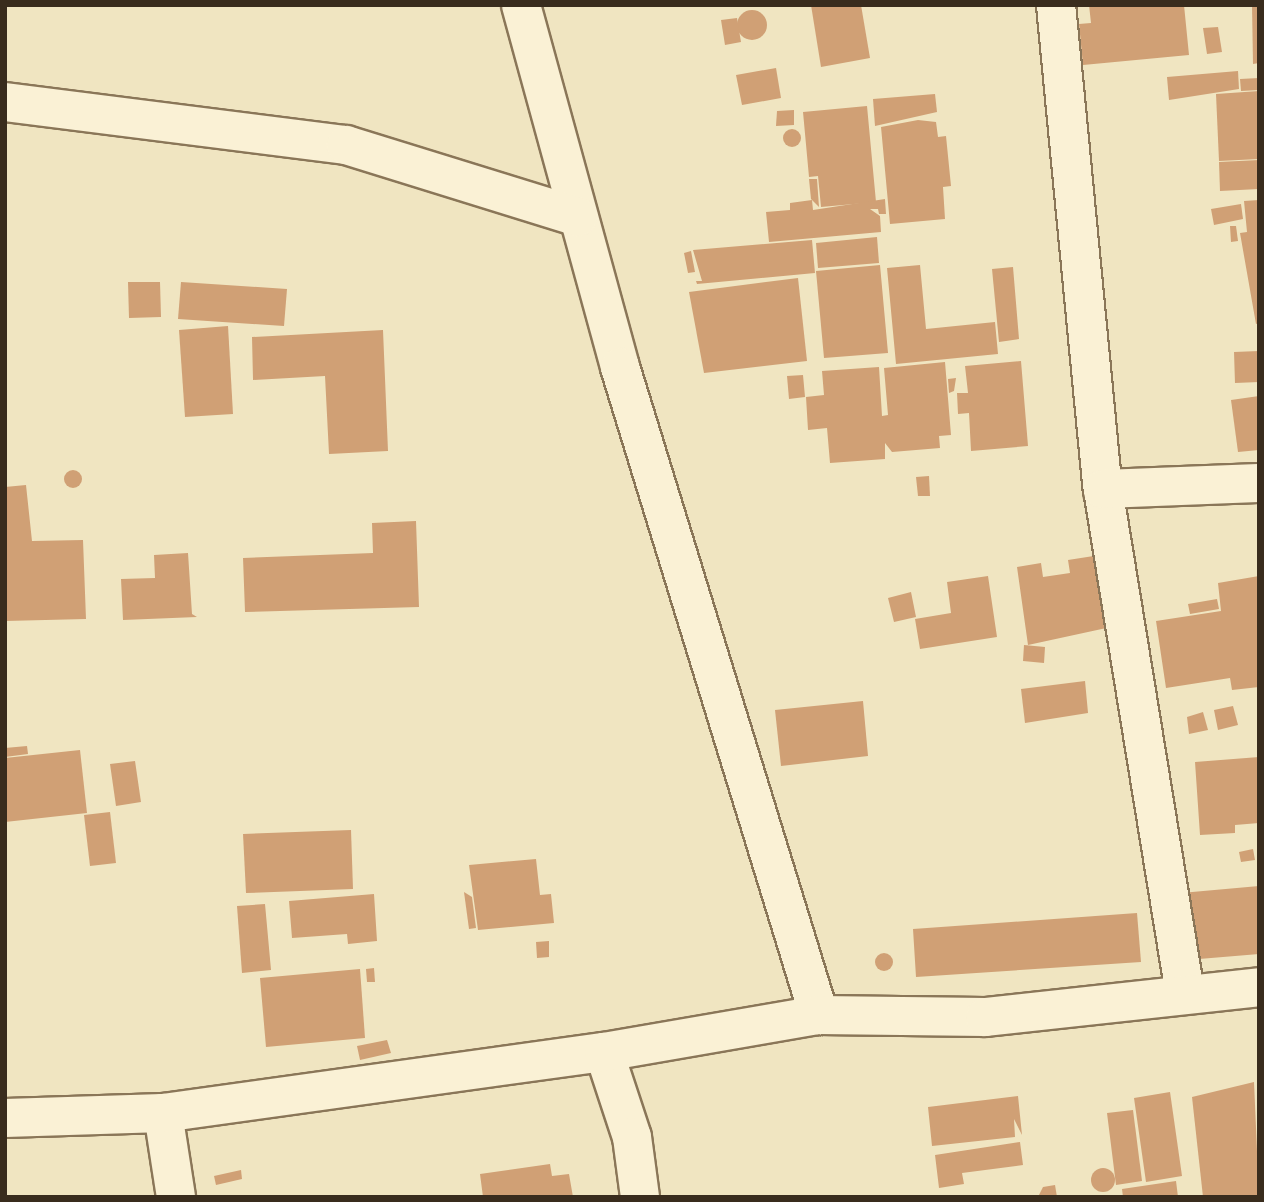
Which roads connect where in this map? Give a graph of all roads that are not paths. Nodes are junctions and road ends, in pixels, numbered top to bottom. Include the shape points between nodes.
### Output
1 (521, 5) edge
2 (1056, 5) edge
3 (5, 102) edge
4 (578, 217) junction
5 (1259, 483) edge
6 (1103, 489) junction
7 (1259, 987) edge
8 (1185, 993) junction
9 (819, 1015) junction
10 (619, 1050) junction
11 (163, 1113) junction
12 (5, 1118) edge
13 (176, 1197) edge
14 (640, 1197) edge

1 - 4 street
2 - 6 street
3 - 4 street via 346,145
4 - 9 street
5 - 6 street
6 - 8 street
7 - 8 street
8 - 9 street via 985,1017
9 - 10 street
10 - 11 street
10 - 14 street
11 - 12 street
11 - 13 street

